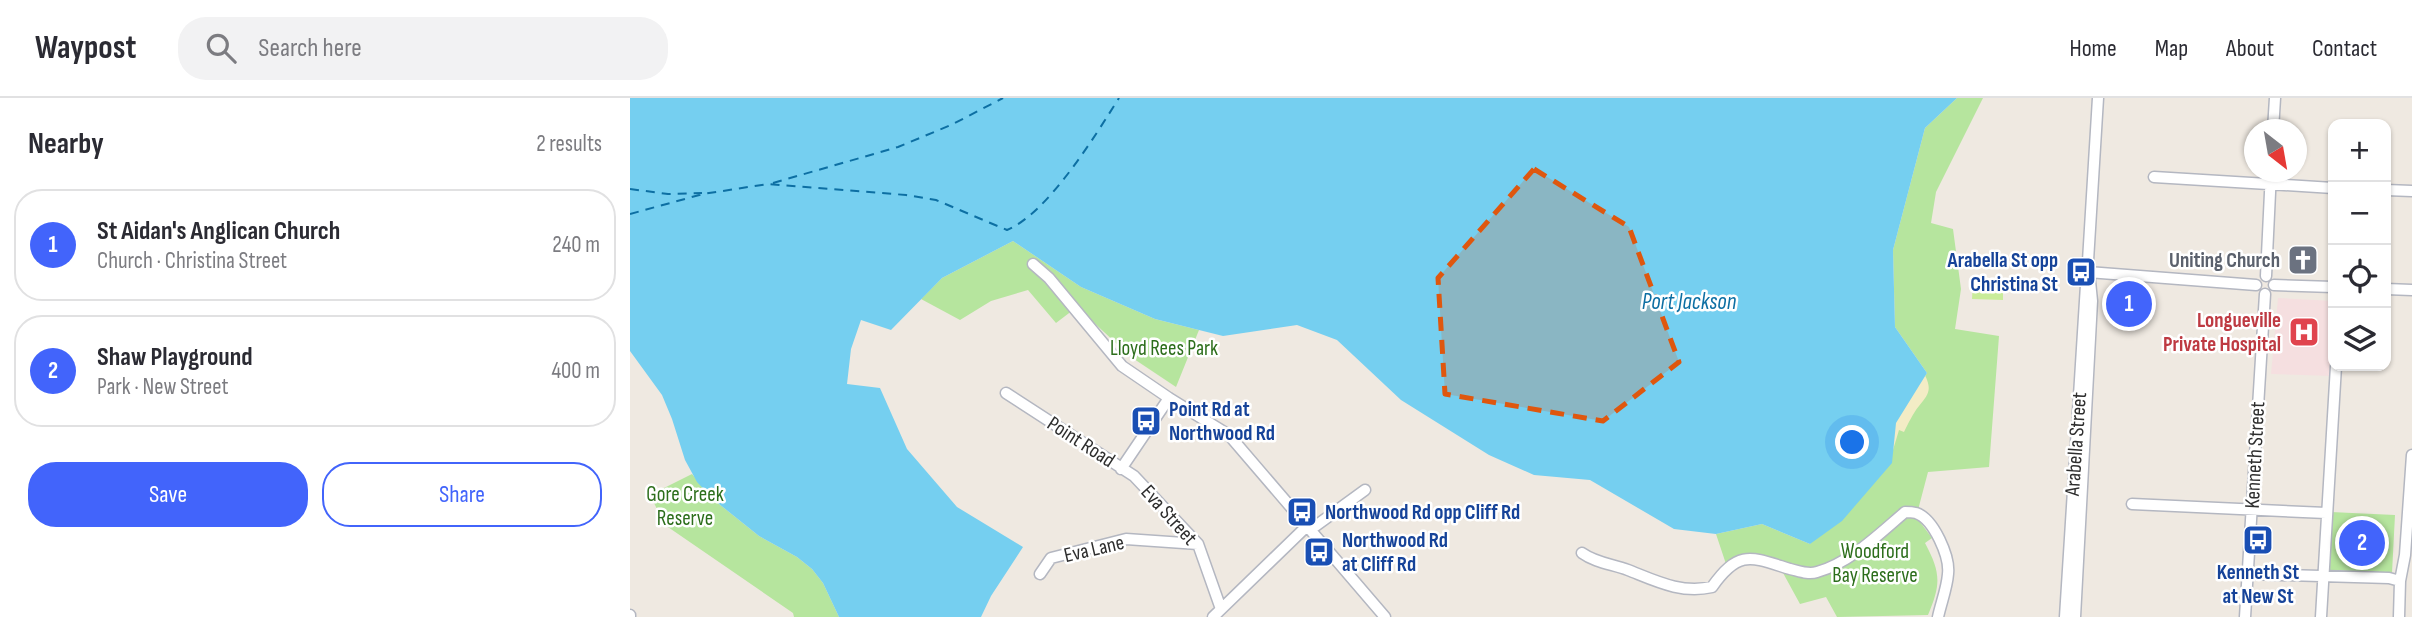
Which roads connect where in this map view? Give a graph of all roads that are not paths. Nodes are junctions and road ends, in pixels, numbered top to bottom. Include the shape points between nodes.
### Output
1 (2098, 98) edge
2 (2275, 98) edge
3 (2274, 119) edge
4 (2154, 177) dead end
5 (2270, 184) junction
6 (2328, 188) edge
7 (2391, 190) edge
8 (2412, 191) edge
9 (1033, 264) dead end
10 (2088, 272) junction
11 (2266, 276) junction
12 (2256, 285) junction
13 (2274, 285) junction
14 (2328, 287) edge
15 (2391, 289) edge
16 (2412, 290) edge
17 (2265, 294) junction
18 (2336, 371) edge
19 (1006, 393) dead end
20 (1169, 398) junction
21 (2412, 455) edge
22 (1121, 469) junction
23 (1365, 490) dead end
24 (2132, 504) dead end
25 (2252, 510) junction
26 (2326, 513) junction
27 (1308, 528) junction
28 (1198, 544) junction
29 (1582, 552) dead end
30 (2409, 555) edge
31 (1040, 574) dead end
32 (2248, 574) junction
33 (2322, 576) junction
34 (2400, 580) junction
35 (1217, 613) edge
36 (1385, 617) edge
37 (1937, 617) edge
38 (2065, 617) edge
39 (2075, 617) edge
40 (2245, 617) edge
41 (2320, 617) edge
42 (2399, 617) edge

1 - 10 street, Arabella Street
2 - 3 street
4 - 5 street
5 - 6 street
5 - 11 street
7 - 8 street
9 - 20 street via 1122,366
10 - 12 street
10 - 38 street, Arabella Street
10 - 39 street, Arabella Street via 2092,301
11 - 12 street
11 - 13 street
12 - 17 street
13 - 14 street
13 - 17 street
15 - 16 street
17 - 25 street, Kenneth Street
18 - 26 street
19 - 22 street, Point Road
20 - 22 street, Point Road
20 - 27 street via 1229,435
21 - 30 street
22 - 28 street, Eva Street via 1134,476
23 - 27 street
24 - 25 street
25 - 26 street
25 - 32 street, Kenneth Street
26 - 33 street
27 - 35 street
27 - 36 street
28 - 31 street, Eva Lane via 1126,539 1051,558
28 - 35 street, Eva Street
29 - 37 street via 1660,584 1696,590 1712,587 1728,566 1754,558 1814,573 1856,551 1905,512 1916,513 1944,549 1948,575
30 - 34 street
32 - 33 street
32 - 40 street, Kenneth Street
33 - 34 street
33 - 41 street
34 - 42 street

